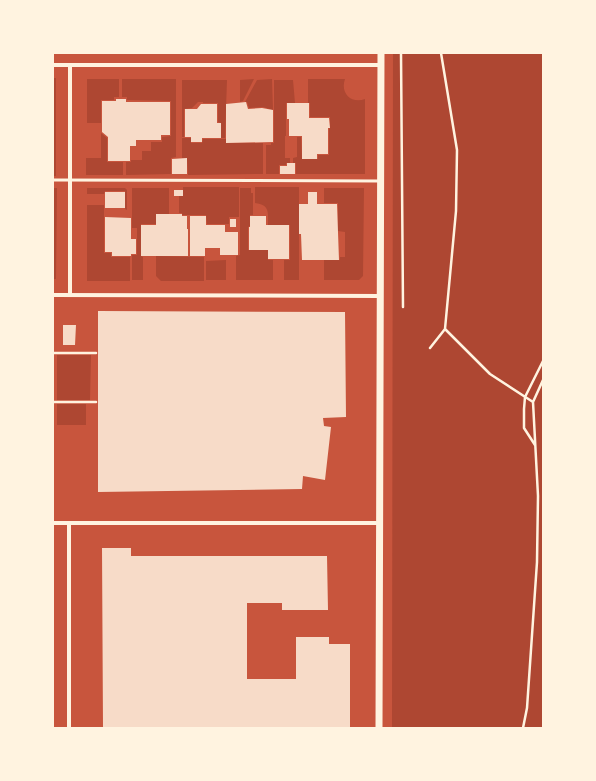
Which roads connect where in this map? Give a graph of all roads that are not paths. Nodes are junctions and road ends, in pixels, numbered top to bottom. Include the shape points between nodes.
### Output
1 (381, 53) edge
2 (53, 65) edge
3 (70, 65) junction
4 (381, 65) junction
5 (53, 180) edge
6 (70, 180) junction
7 (380, 181) junction
8 (53, 295) edge
9 (70, 295) junction
10 (380, 296) junction
11 (53, 523) edge
12 (69, 523) junction
13 (380, 523) junction
14 (69, 728) edge
15 (379, 728) edge

1 - 4 street
2 - 3 street
3 - 4 street
3 - 6 street
4 - 7 street
5 - 6 lane
6 - 7 lane
6 - 9 street
7 - 10 street
8 - 9 street
9 - 10 street
10 - 13 street
11 - 12 street
12 - 13 street
12 - 14 street
13 - 15 street

